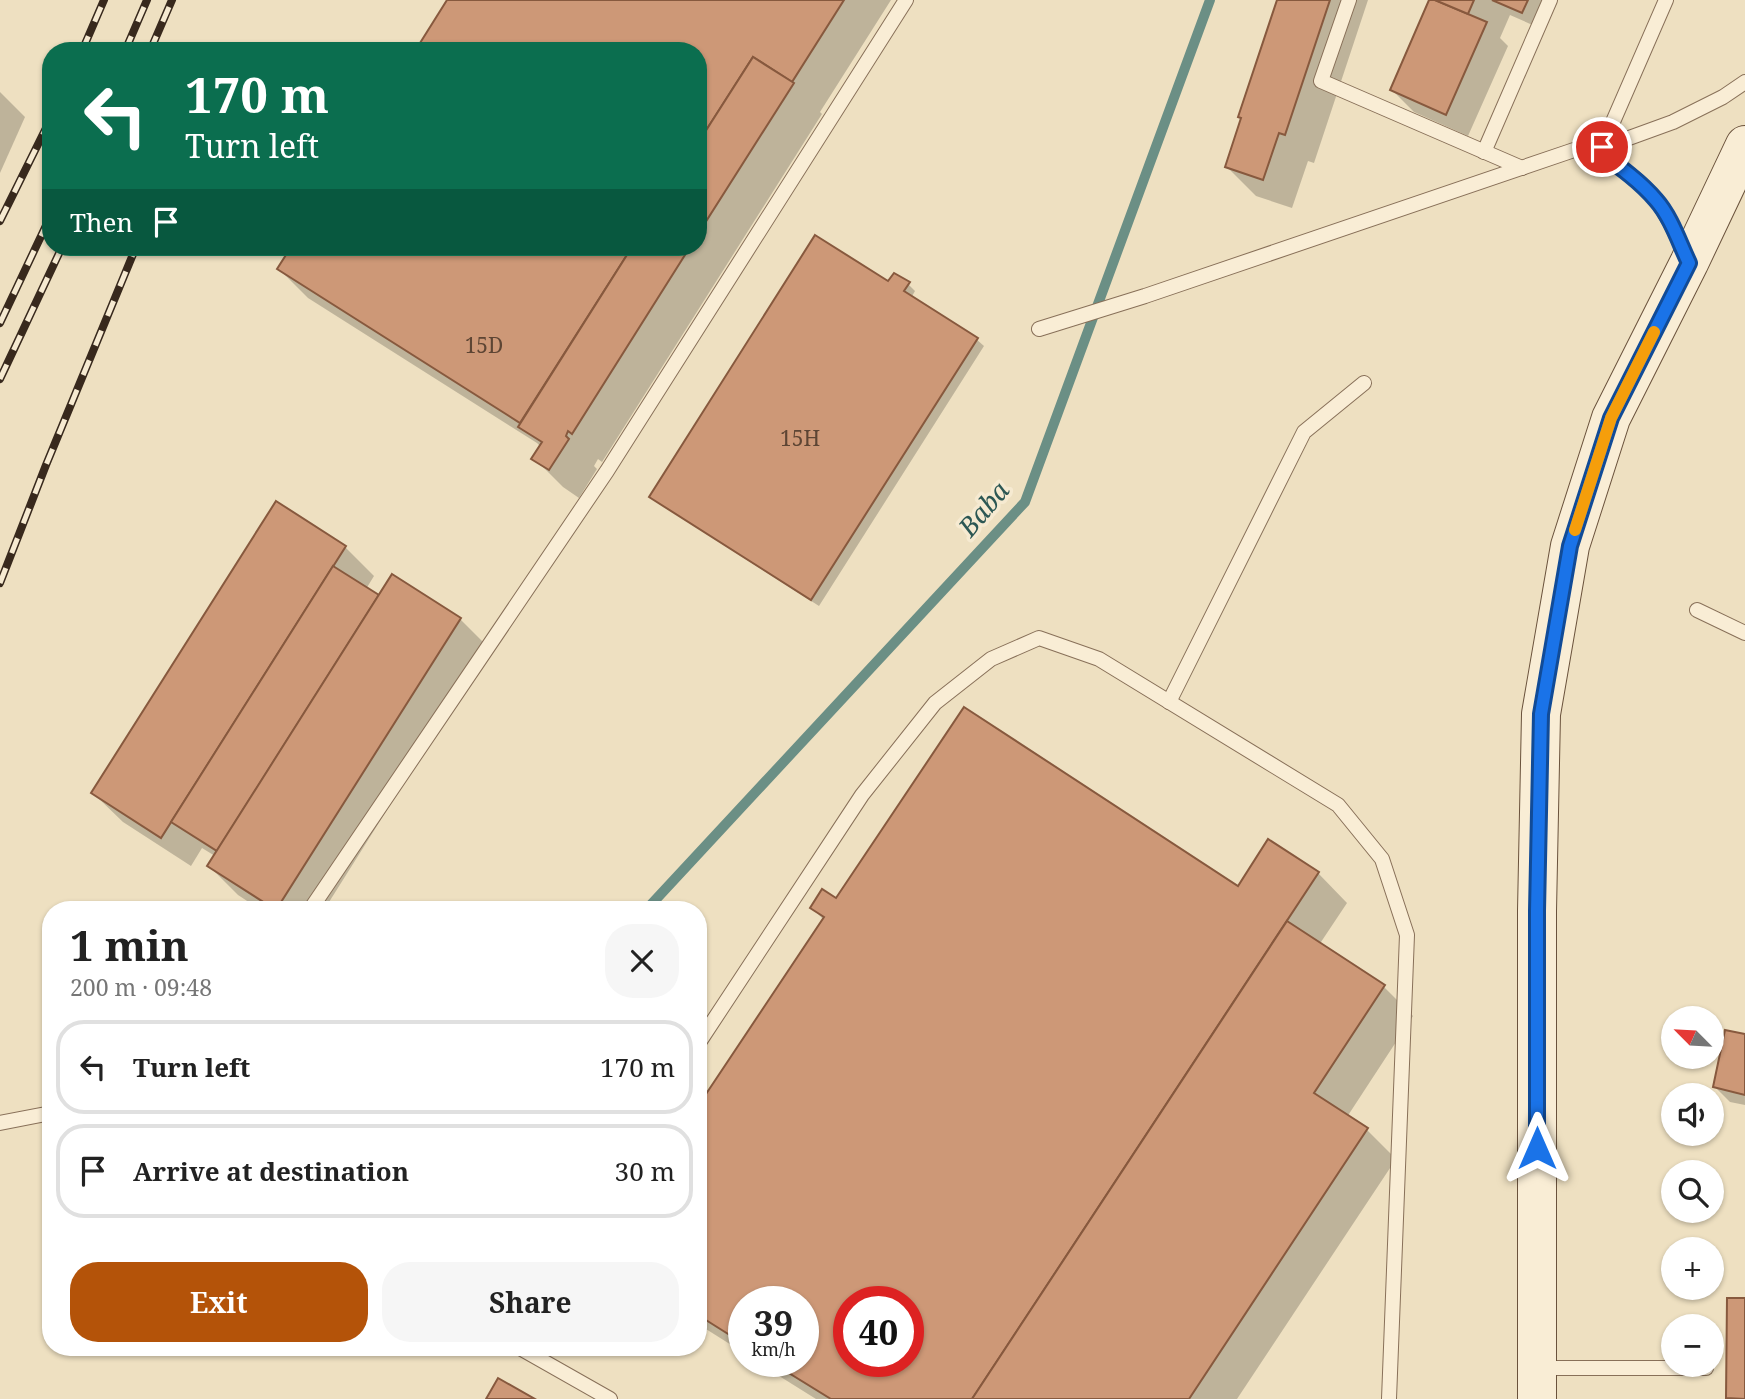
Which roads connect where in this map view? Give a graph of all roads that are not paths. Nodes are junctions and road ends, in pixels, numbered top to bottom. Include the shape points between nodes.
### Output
1 (906, 0) edge
2 (1349, 0) edge
3 (1550, 0) edge
4 (1666, 0) edge
5 (1745, 82) edge
6 (1745, 145) edge
7 (1599, 148) junction
8 (1484, 152) junction
9 (1522, 169) junction
10 (1689, 263) junction
11 (1039, 329) dead end
12 (1364, 383) dead end
13 (1697, 610) dead end
14 (1745, 633) edge
15 (1169, 702) junction
16 (316, 901) edge
17 (707, 1030) edge
18 (42, 1115) edge
19 (0, 1123) edge
20 (534, 1356) edge
21 (1661, 1372) edge
22 (1537, 1384) edge
23 (610, 1399) edge
24 (1389, 1399) edge

1 - 16 lane via 607,471
2 - 8 lane via 1321,80
3 - 8 lane
4 - 7 lane
5 - 7 lane via 1673,122
6 - 10 street
7 - 9 lane via 1574,150
7 - 10 lane via 1657,201
8 - 9 lane
9 - 11 lane
10 - 22 street via 1611,418 1570,546 1541,714
12 - 15 lane via 1304,432
13 - 14 lane
15 - 17 lane via 1099,659 1039,638 991,659 935,703 862,795
15 - 24 lane via 1338,805 1382,859 1407,935
18 - 19 lane
20 - 23 lane
21 - 22 lane

